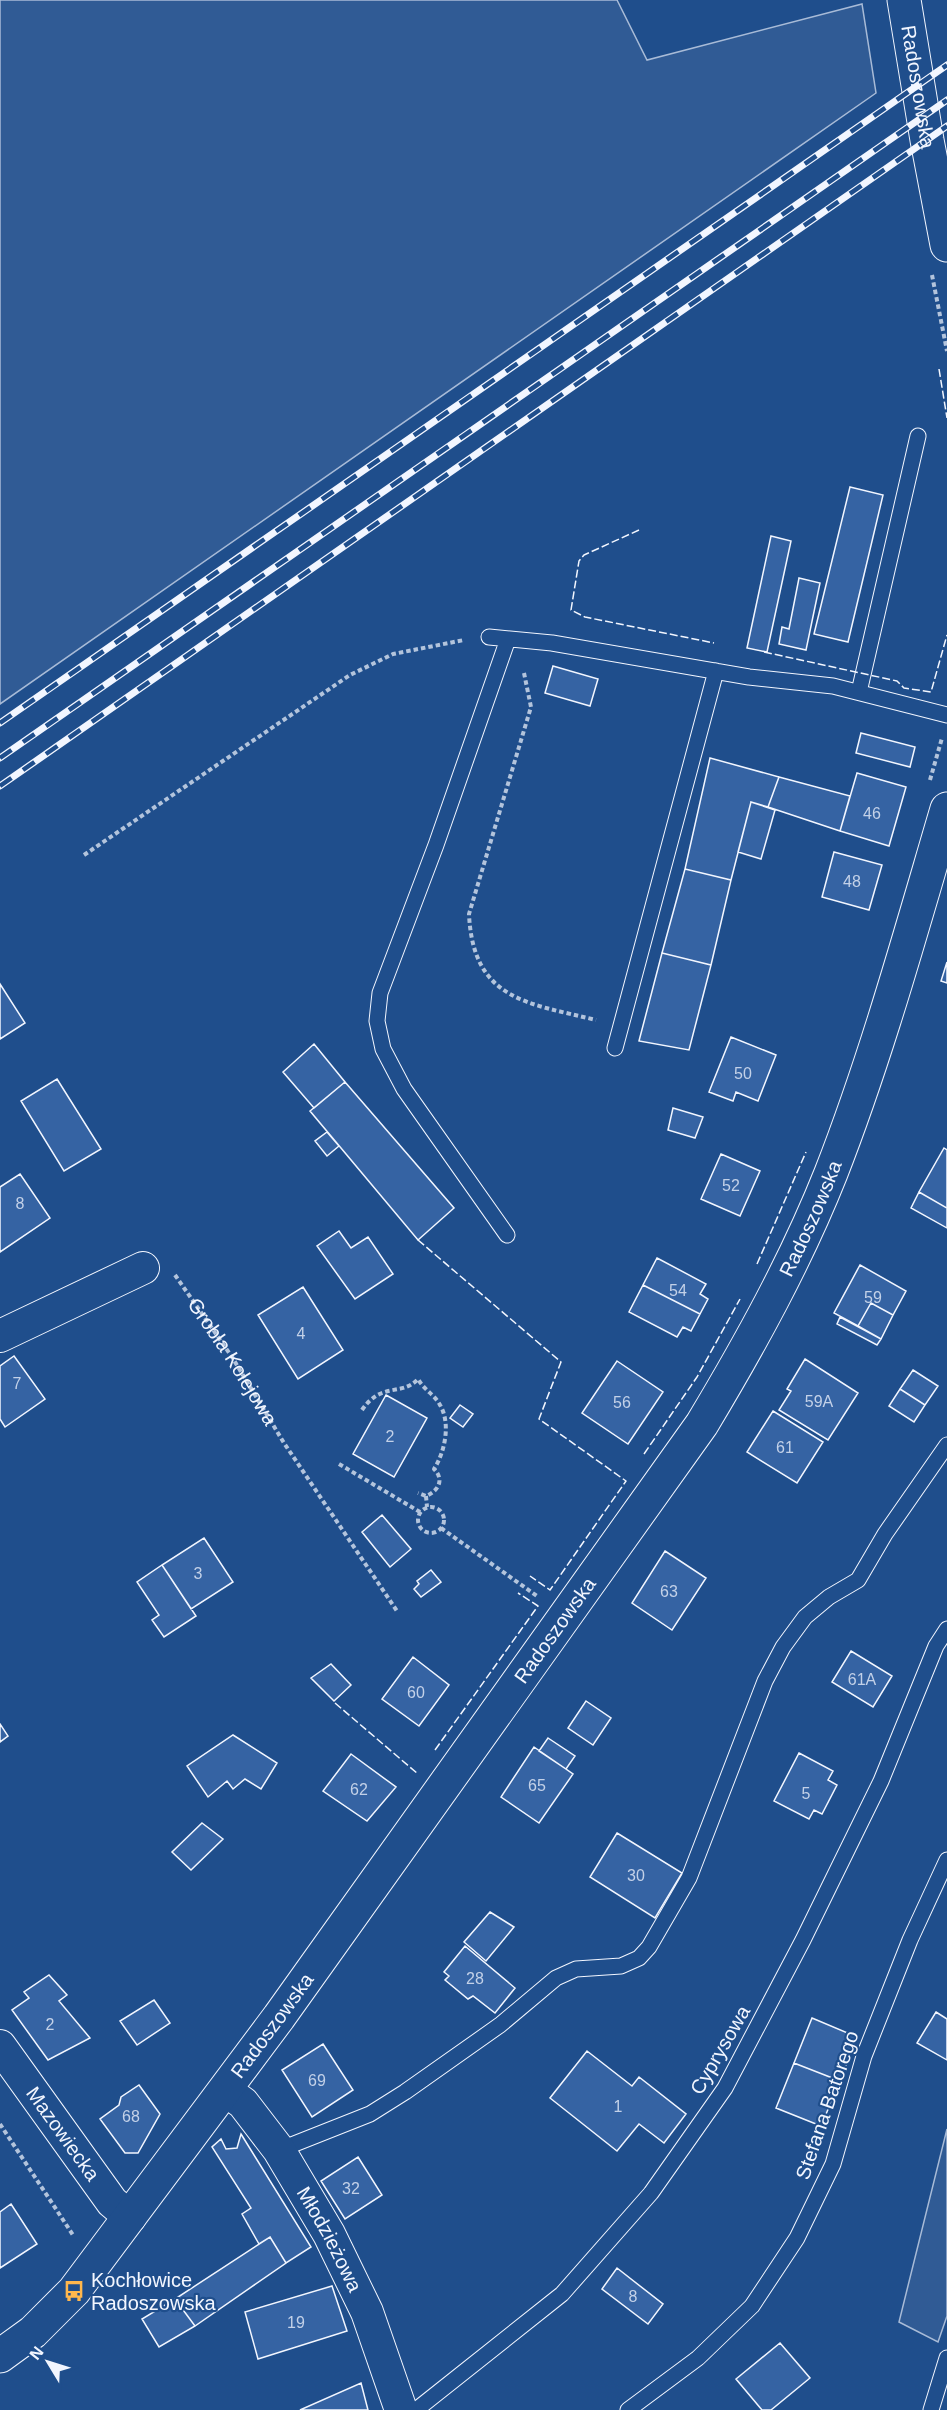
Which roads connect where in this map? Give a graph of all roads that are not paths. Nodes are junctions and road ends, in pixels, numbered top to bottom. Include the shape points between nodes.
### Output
1 (904, 0) edge
2 (947, 245) edge
3 (918, 436) dead end
4 (489, 637) road end
5 (508, 639) junction
6 (716, 671) junction
7 (860, 692) junction
8 (945, 722) edge
9 (938, 797) edge
10 (615, 1048) dead end
11 (507, 1235) dead end
12 (143, 1268) road end
13 (0, 1336) edge
14 (947, 1445) edge
15 (947, 1629) edge
16 (947, 1860) edge
17 (0, 2046) edge
18 (225, 2090) junction
19 (279, 2150) junction
20 (130, 2217) junction
21 (0, 2356) edge
22 (947, 2358) edge
23 (401, 2410) edge
24 (416, 2410) edge
25 (628, 2410) edge
26 (931, 2410) edge

1 - 2 street, Radoszowska
3 - 7 lane
4 - 5 lane
5 - 6 lane
5 - 11 lane via 380,993 376,1021 383,1049 404,1089
6 - 7 lane
6 - 10 lane
7 - 8 lane
9 - 18 street, Radoszowska via 867,1074 830,1175 791,1262 735,1369 644,1509
12 - 13 street
14 - 19 lane via 858,1580 806,1617 783,1647 765,1681 689,1878 639,1958 621,1966 576,1969 556,1978 500,2025 370,2114
15 - 24 lane, Cyprysowa via 936,1646 870,1802 725,2088 651,2193 562,2295
16 - 25 lane, Stefana Batorego via 864,2055 833,2164 797,2238 752,2306 698,2358
17 - 20 street, Mazowiecka via 112,2202
18 - 19 street, Młodzieżowa via 243,2103
18 - 20 street, Radoszowska
19 - 23 street, Młodzieżowa via 329,2234 367,2312
20 - 21 street, Radoszowska via 75,2291 33,2332
22 - 26 lane

